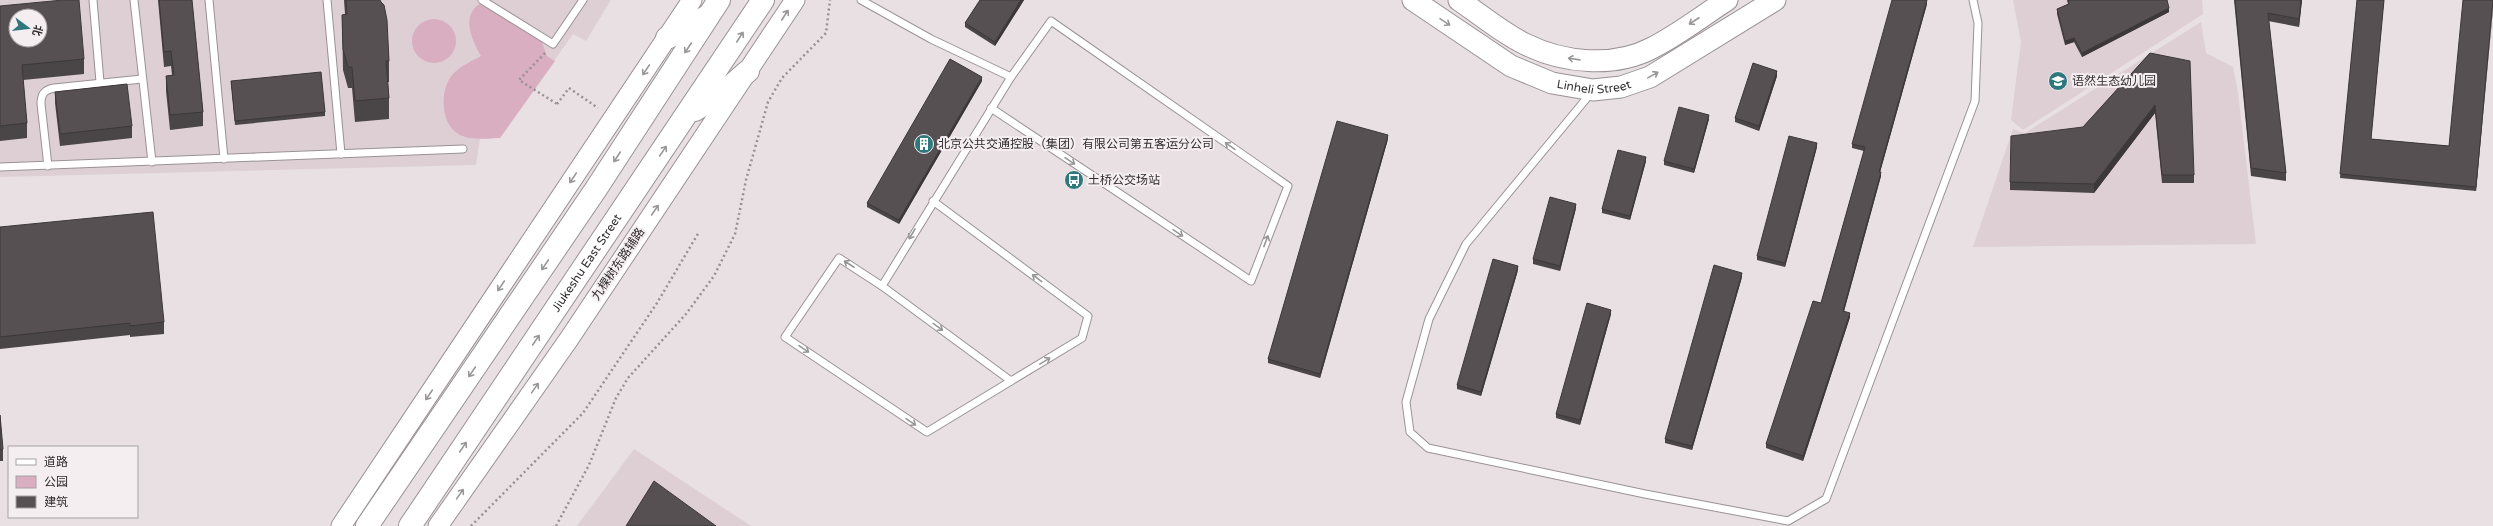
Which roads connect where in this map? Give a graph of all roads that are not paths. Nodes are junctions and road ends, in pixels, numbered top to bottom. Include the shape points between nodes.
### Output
1 (93, 0) edge
2 (134, 0) edge
3 (209, 0) edge
4 (327, 0) edge
5 (482, 0) edge
6 (583, 0) edge
7 (692, 0) edge
8 (764, 0) edge
9 (795, 0) edge
10 (861, 0) edge
11 (1413, 0) edge
12 (1459, 0) edge
13 (1727, 0) edge
14 (1775, 0) edge
15 (1973, 0) edge
16 (714, 8) edge
17 (667, 38) junction
18 (748, 71) junction
19 (1011, 77) junction
20 (142, 79) junction
21 (100, 82) junction
22 (1593, 90) junction
23 (991, 108) junction
24 (687, 116) junction
25 (463, 149) dead end
26 (341, 154) junction
27 (224, 159) junction
28 (152, 162) junction
29 (48, 166) junction
30 (0, 167) edge
31 (932, 201) junction
32 (882, 286) junction
33 (1011, 381) junction
34 (342, 526) edge
35 (367, 526) edge
36 (410, 526) edge
37 (438, 526) edge

1 - 21 lane
2 - 20 lane
3 - 27 lane
4 - 26 lane
5 - 6 lane via 553,44
7 - 17 street
24 -> 8 highway, Jiukeshu East Street
18 -> 9 street, 九棵树东路辅路
10 - 19 lane via 931,39
11 -> 22 main road, Linheli Street via 1511,66 1552,83
13 -> 12 main road, Linheli Street via 1652,48 1623,59 1598,62 1560,56 1526,44
22 -> 14 main road, Linheli Street via 1620,87 1650,77
15 - 22 lane via 1978,23 1975,101 1826,499 1788,521 1428,448 1410,432 1406,402 1429,319 1466,244
16 - 17 highway
16 -> 35 highway via 596,190
17 -> 34 street
18 - 24 highway via 724,92
37 -> 18 street, 九棵树东路辅路 via 568,339
19 - 23 lane
23 -> 19 lane via 1251,281 1288,186 1051,21
20 - 21 lane
20 - 28 lane
21 - 29 lane via 54,88 43,94 41,104
23 - 31 lane
36 -> 24 highway, Jiukeshu East Street
25 - 26 lane
26 - 27 lane
27 - 28 lane
28 - 29 lane
29 - 30 lane
31 -> 32 lane
33 -> 31 lane via 1082,338 1088,316
32 -> 33 lane
32 -> 33 lane via 839,258 785,337 927,432

